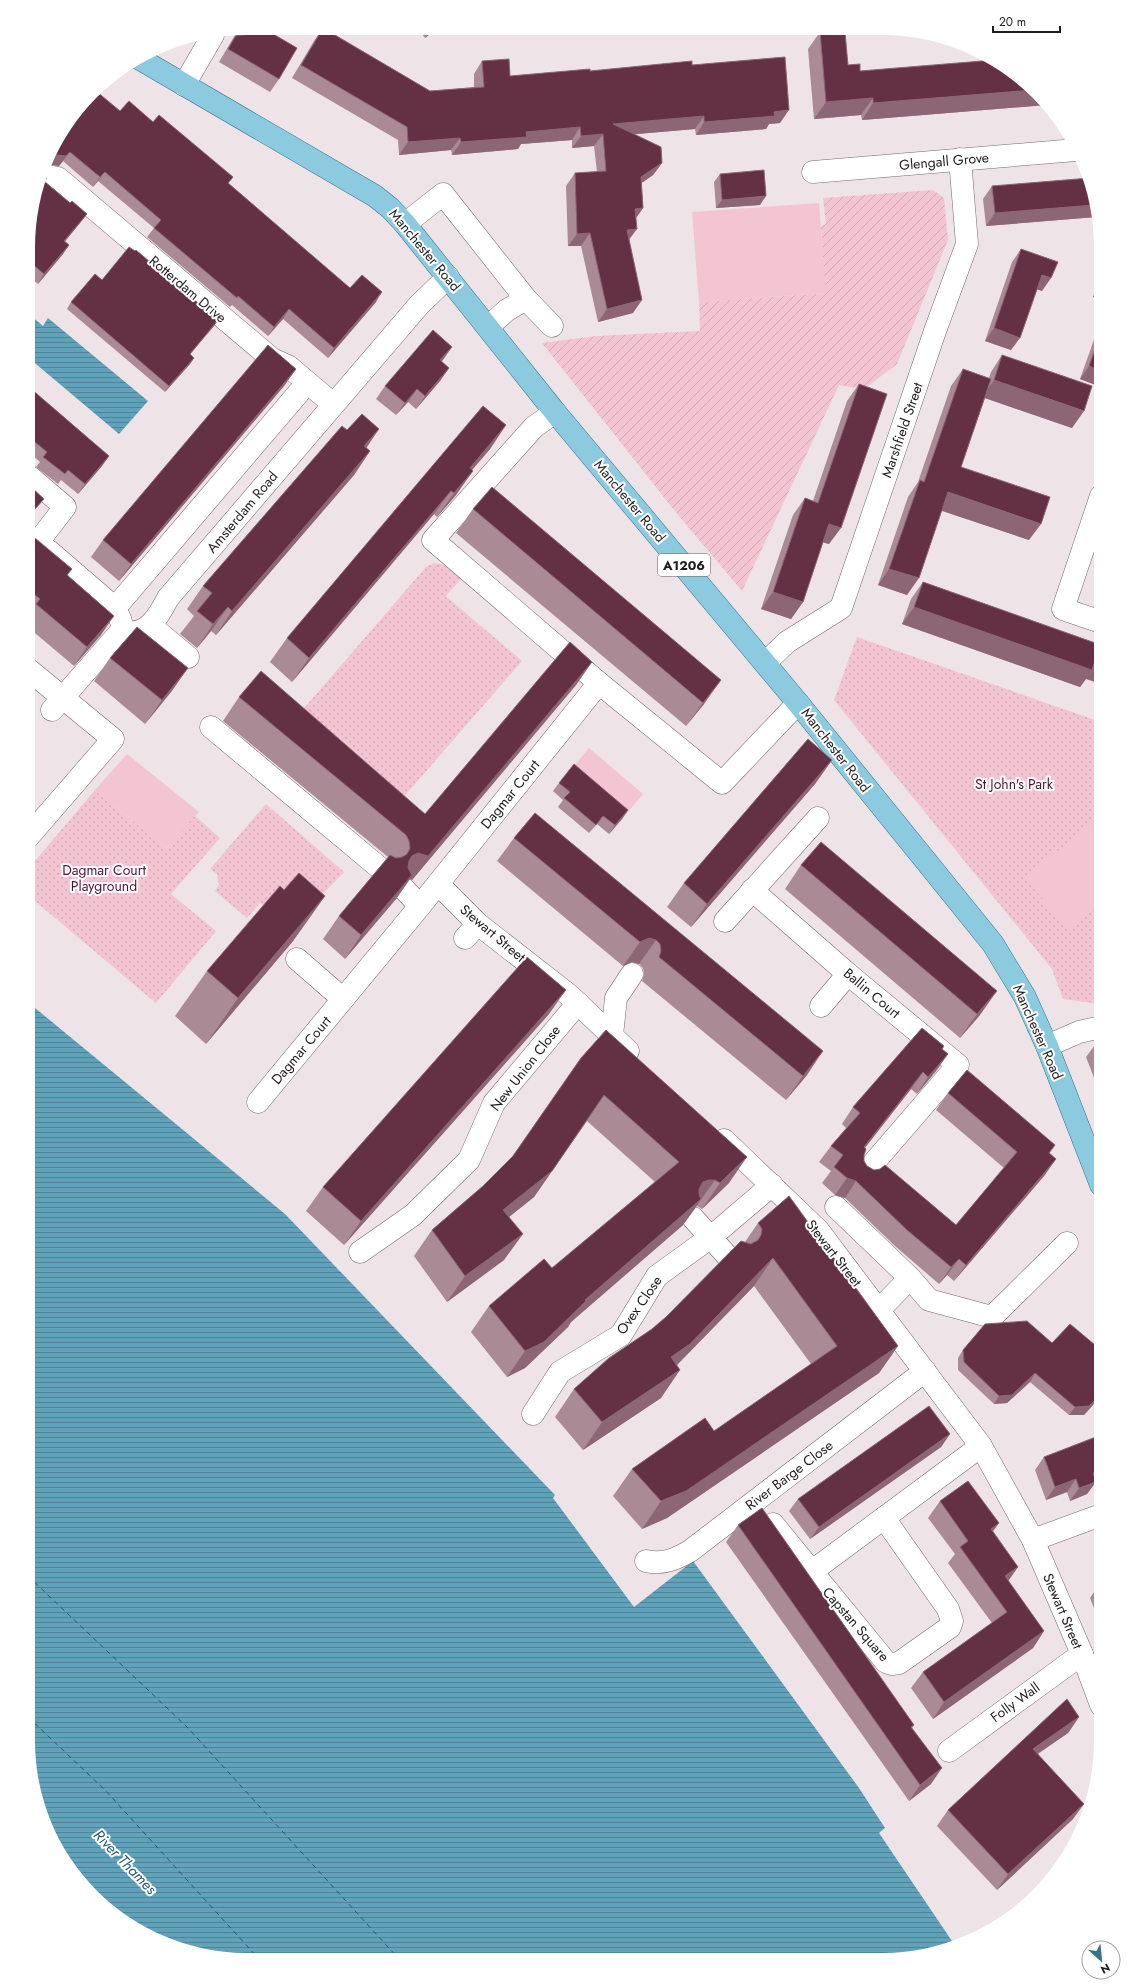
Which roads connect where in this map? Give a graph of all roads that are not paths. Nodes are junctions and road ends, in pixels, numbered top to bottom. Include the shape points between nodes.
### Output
1 (211, 38) edge
2 (144, 61) edge
3 (184, 84) junction
4 (1071, 150) edge
5 (960, 159) junction
6 (813, 172) dead end
7 (47, 176) edge
8 (405, 224) junction
9 (448, 277) junction
10 (526, 299) junction
11 (552, 326) dead end
12 (488, 327) junction
13 (308, 383) junction
14 (333, 404) junction
15 (555, 412) junction
16 (35, 481) edge
17 (1094, 517) edge
18 (35, 538) edge
19 (35, 540) edge
20 (115, 608) junction
21 (1094, 620) edge
22 (151, 626) junction
23 (122, 630) junction
24 (188, 658) dead end
25 (765, 663) junction
26 (35, 677) edge
27 (599, 683) junction
28 (798, 703) junction
29 (58, 704) junction
30 (211, 727) dead end
31 (818, 818) dead end
32 (35, 829) edge
33 (381, 869) edge
34 (438, 884) junction
35 (404, 889) edge
36 (752, 890) junction
37 (420, 906) junction
38 (725, 921) dead end
39 (297, 959) edge
40 (632, 974) dead end
41 (848, 974) junction
42 (343, 999) junction
43 (578, 1003) junction
44 (821, 1006) dead end
45 (1094, 1028) edge
46 (612, 1035) junction
47 (1047, 1046) junction
48 (645, 1066) edge
49 (258, 1102) dead end
50 (708, 1125) edge
51 (1094, 1167) edge
52 (864, 1174) edge
53 (772, 1185) junction
54 (693, 1218) edge
55 (818, 1230) junction
56 (711, 1237) junction
57 (1067, 1243) dead end
58 (360, 1252) dead end
59 (730, 1259) edge
60 (910, 1278) junction
61 (878, 1311) junction
62 (925, 1371) junction
63 (533, 1414) dead end
64 (981, 1446) junction
65 (884, 1518) junction
66 (1094, 1518) edge
67 (773, 1524) edge
68 (1034, 1540) junction
69 (646, 1561) dead end
70 (811, 1572) junction
71 (1082, 1654) junction
72 (1094, 1688) edge
73 (949, 1751) dead end

1 - 3 street
2 - 3 main road, Manchester Road / A1206
3 - 8 main road, Manchester Road / A1206 via 375,196
4 - 5 street, Glengall Grove
5 - 6 street, Glengall Grove
5 - 25 street, Marshfield Street via 967,244 841,608 787,642
7 - 13 street, Rotterdam Drive via 58,178 272,359 288,366
8 - 9 main road, Manchester Road / A1206
8 - 10 street via 443,194
9 - 12 main road, Manchester Road / A1206
9 - 14 street, Amsterdam Road via 419,305
10 - 11 street
10 - 12 street via 507,310
12 - 15 main road, Manchester Road / A1206
13 - 14 street, Rotterdam Drive
13 - 20 street
14 - 22 street, Amsterdam Road via 168,598
15 - 25 main road, Manchester Road / A1206
15 - 27 street via 534,427 433,540
16 - 18 street via 65,507
17 - 21 street via 1063,609
19 - 20 street
20 - 23 street via 119,613
22 - 23 street via 130,633
22 - 24 street
23 - 29 street
25 - 28 main road, Manchester Road / A1206
26 - 29 street
27 - 28 street via 722,783
27 - 34 street, Dagmar Court
28 - 47 main road, Manchester Road / A1206 via 993,944 1025,997
29 - 32 street via 113,739
30 - 33 street
31 - 36 street
34 - 37 street, Dagmar Court
34 - 43 street, Stewart Street via 471,931
35 - 37 street
36 - 38 street
36 - 41 street, Ballin Court
37 - 42 street, Dagmar Court
39 - 42 street
40 - 46 street via 616,998
41 - 44 street
41 - 52 street, Ballin Court via 958,1065
42 - 49 street, Dagmar Court
43 - 46 street, Stewart Street
43 - 58 street, New Union Close via 494,1103 469,1160 414,1215
45 - 47 street
46 - 48 street, Stewart Street
47 - 51 main road, Manchester Road / A1206
50 - 53 street, Stewart Street
53 - 55 street, Stewart Street
53 - 56 street, Ovex Close
54 - 56 street
55 - 60 street via 839,1204
55 - 61 street, Stewart Street
56 - 59 street
56 - 63 street, Ovex Close via 657,1276 621,1335 560,1372
57 - 60 street via 992,1317 929,1300
60 - 61 street
61 - 62 street, Stewart Street
62 - 64 street, Stewart Street
62 - 69 street, River Barge Close via 690,1551 668,1562
64 - 65 street
64 - 68 street, Stewart Street
65 - 70 street
65 - 70 street, Capstan Square via 948,1609 952,1621 950,1627 899,1663 886,1662
66 - 68 street
67 - 70 street
68 - 71 street, Stewart Street
71 - 72 street, Stewart Street
71 - 73 street, Folly Wall

